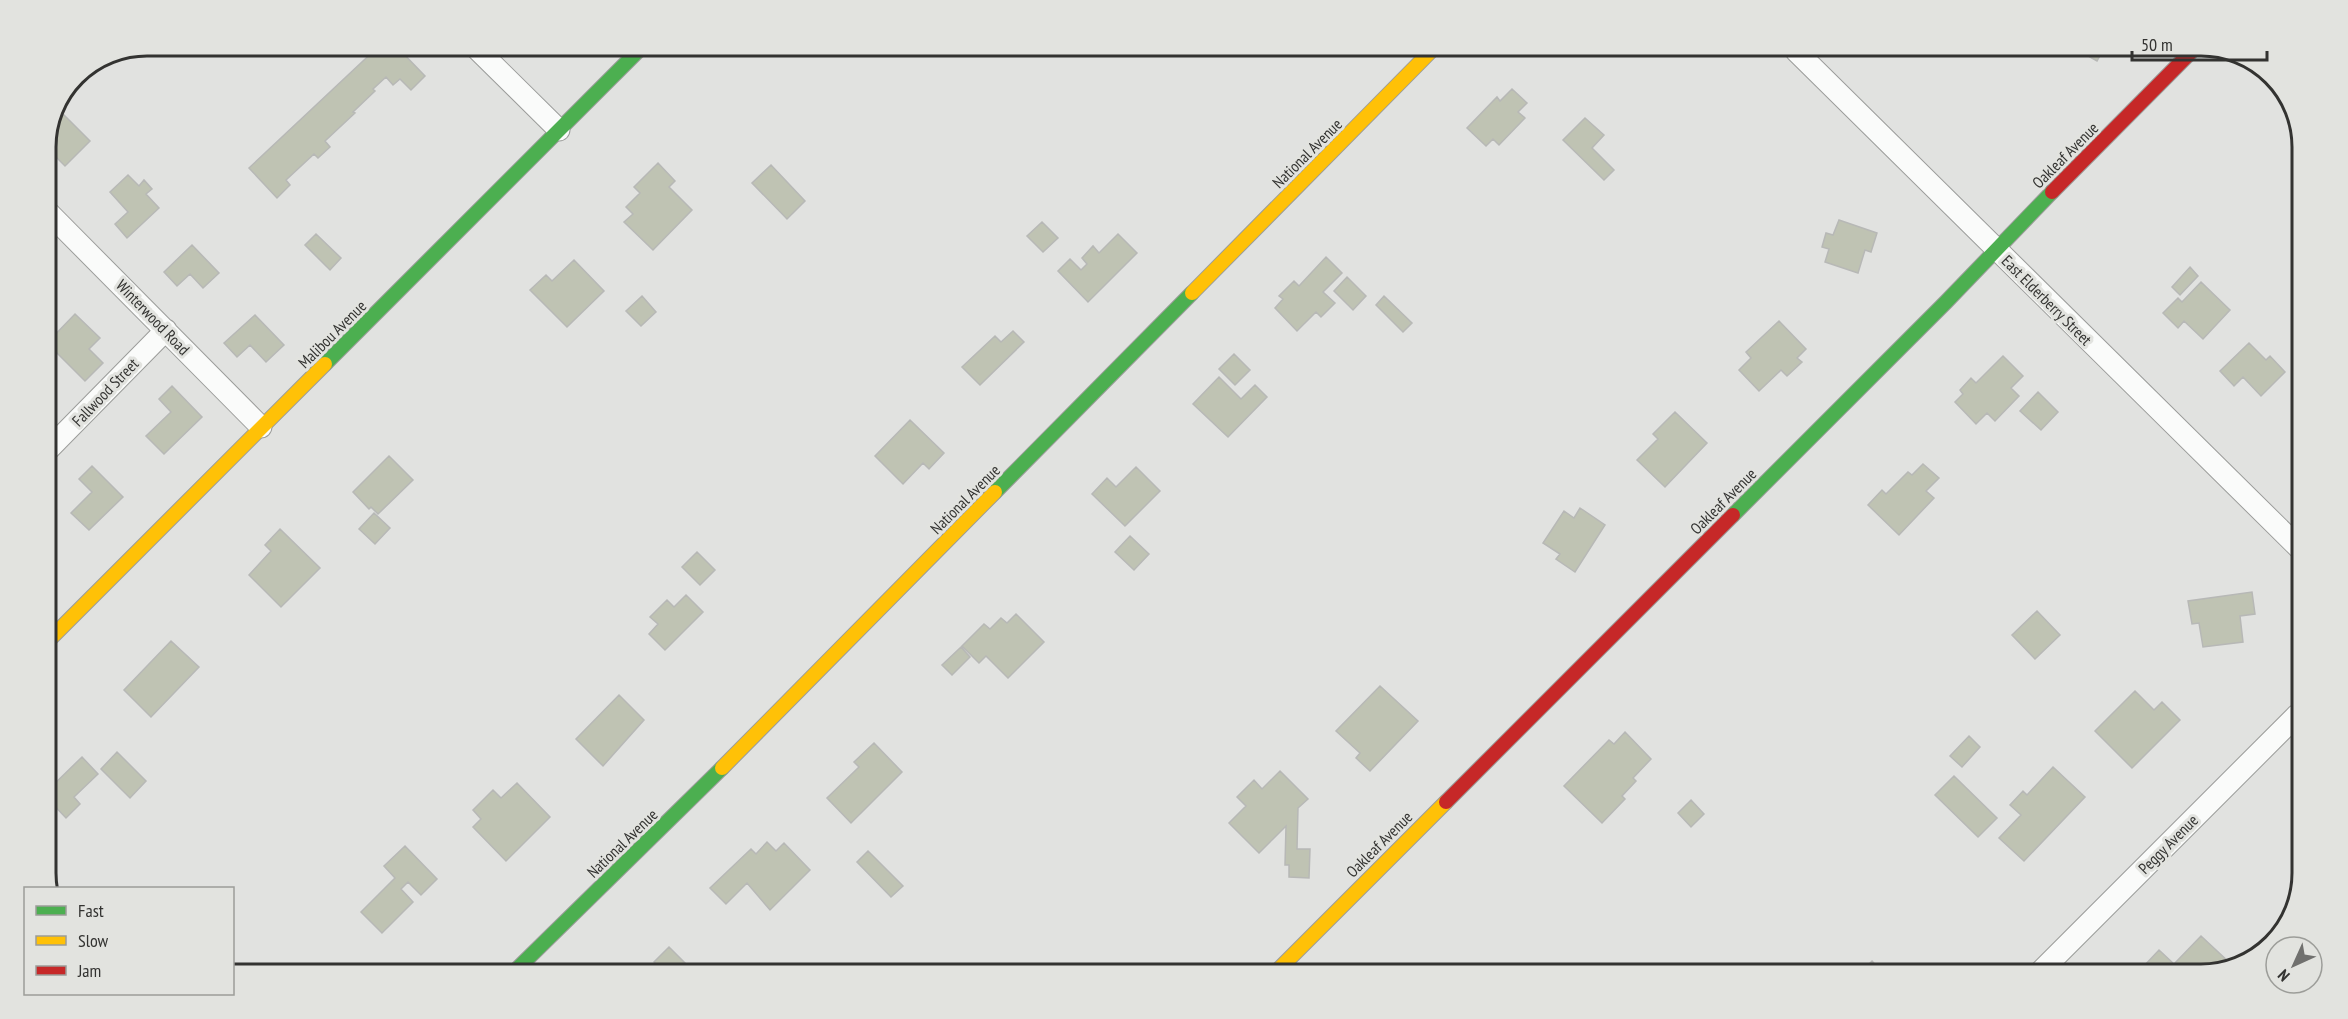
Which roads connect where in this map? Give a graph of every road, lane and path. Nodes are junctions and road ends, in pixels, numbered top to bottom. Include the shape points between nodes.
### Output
1 (484, 56) edge
2 (633, 56) edge
3 (1426, 56) edge
4 (1801, 56) edge
5 (2187, 56) edge
6 (559, 130) junction
7 (56, 220) edge
8 (1997, 250) junction
9 (166, 330) junction
10 (261, 427) junction
11 (56, 442) edge
12 (2292, 542) edge
13 (56, 633) edge
14 (2292, 720) edge
15 (522, 964) edge
16 (1284, 964) edge
17 (2048, 964) edge

1 - 6 street
2 - 6 street, Malibou Avenue
3 - 15 street, National Avenue via 717,773
4 - 8 street, East Elderberry Street
5 - 8 street, Oakleaf Avenue
6 - 10 street, Malibou Avenue
7 - 9 street, Winterwood Road
8 - 12 street, East Elderberry Street
8 - 16 street, Oakleaf Avenue
9 - 10 street, Winterwood Road
9 - 11 street, Fallwood Street
10 - 13 street, Malibou Avenue
14 - 17 street, Peggy Avenue

